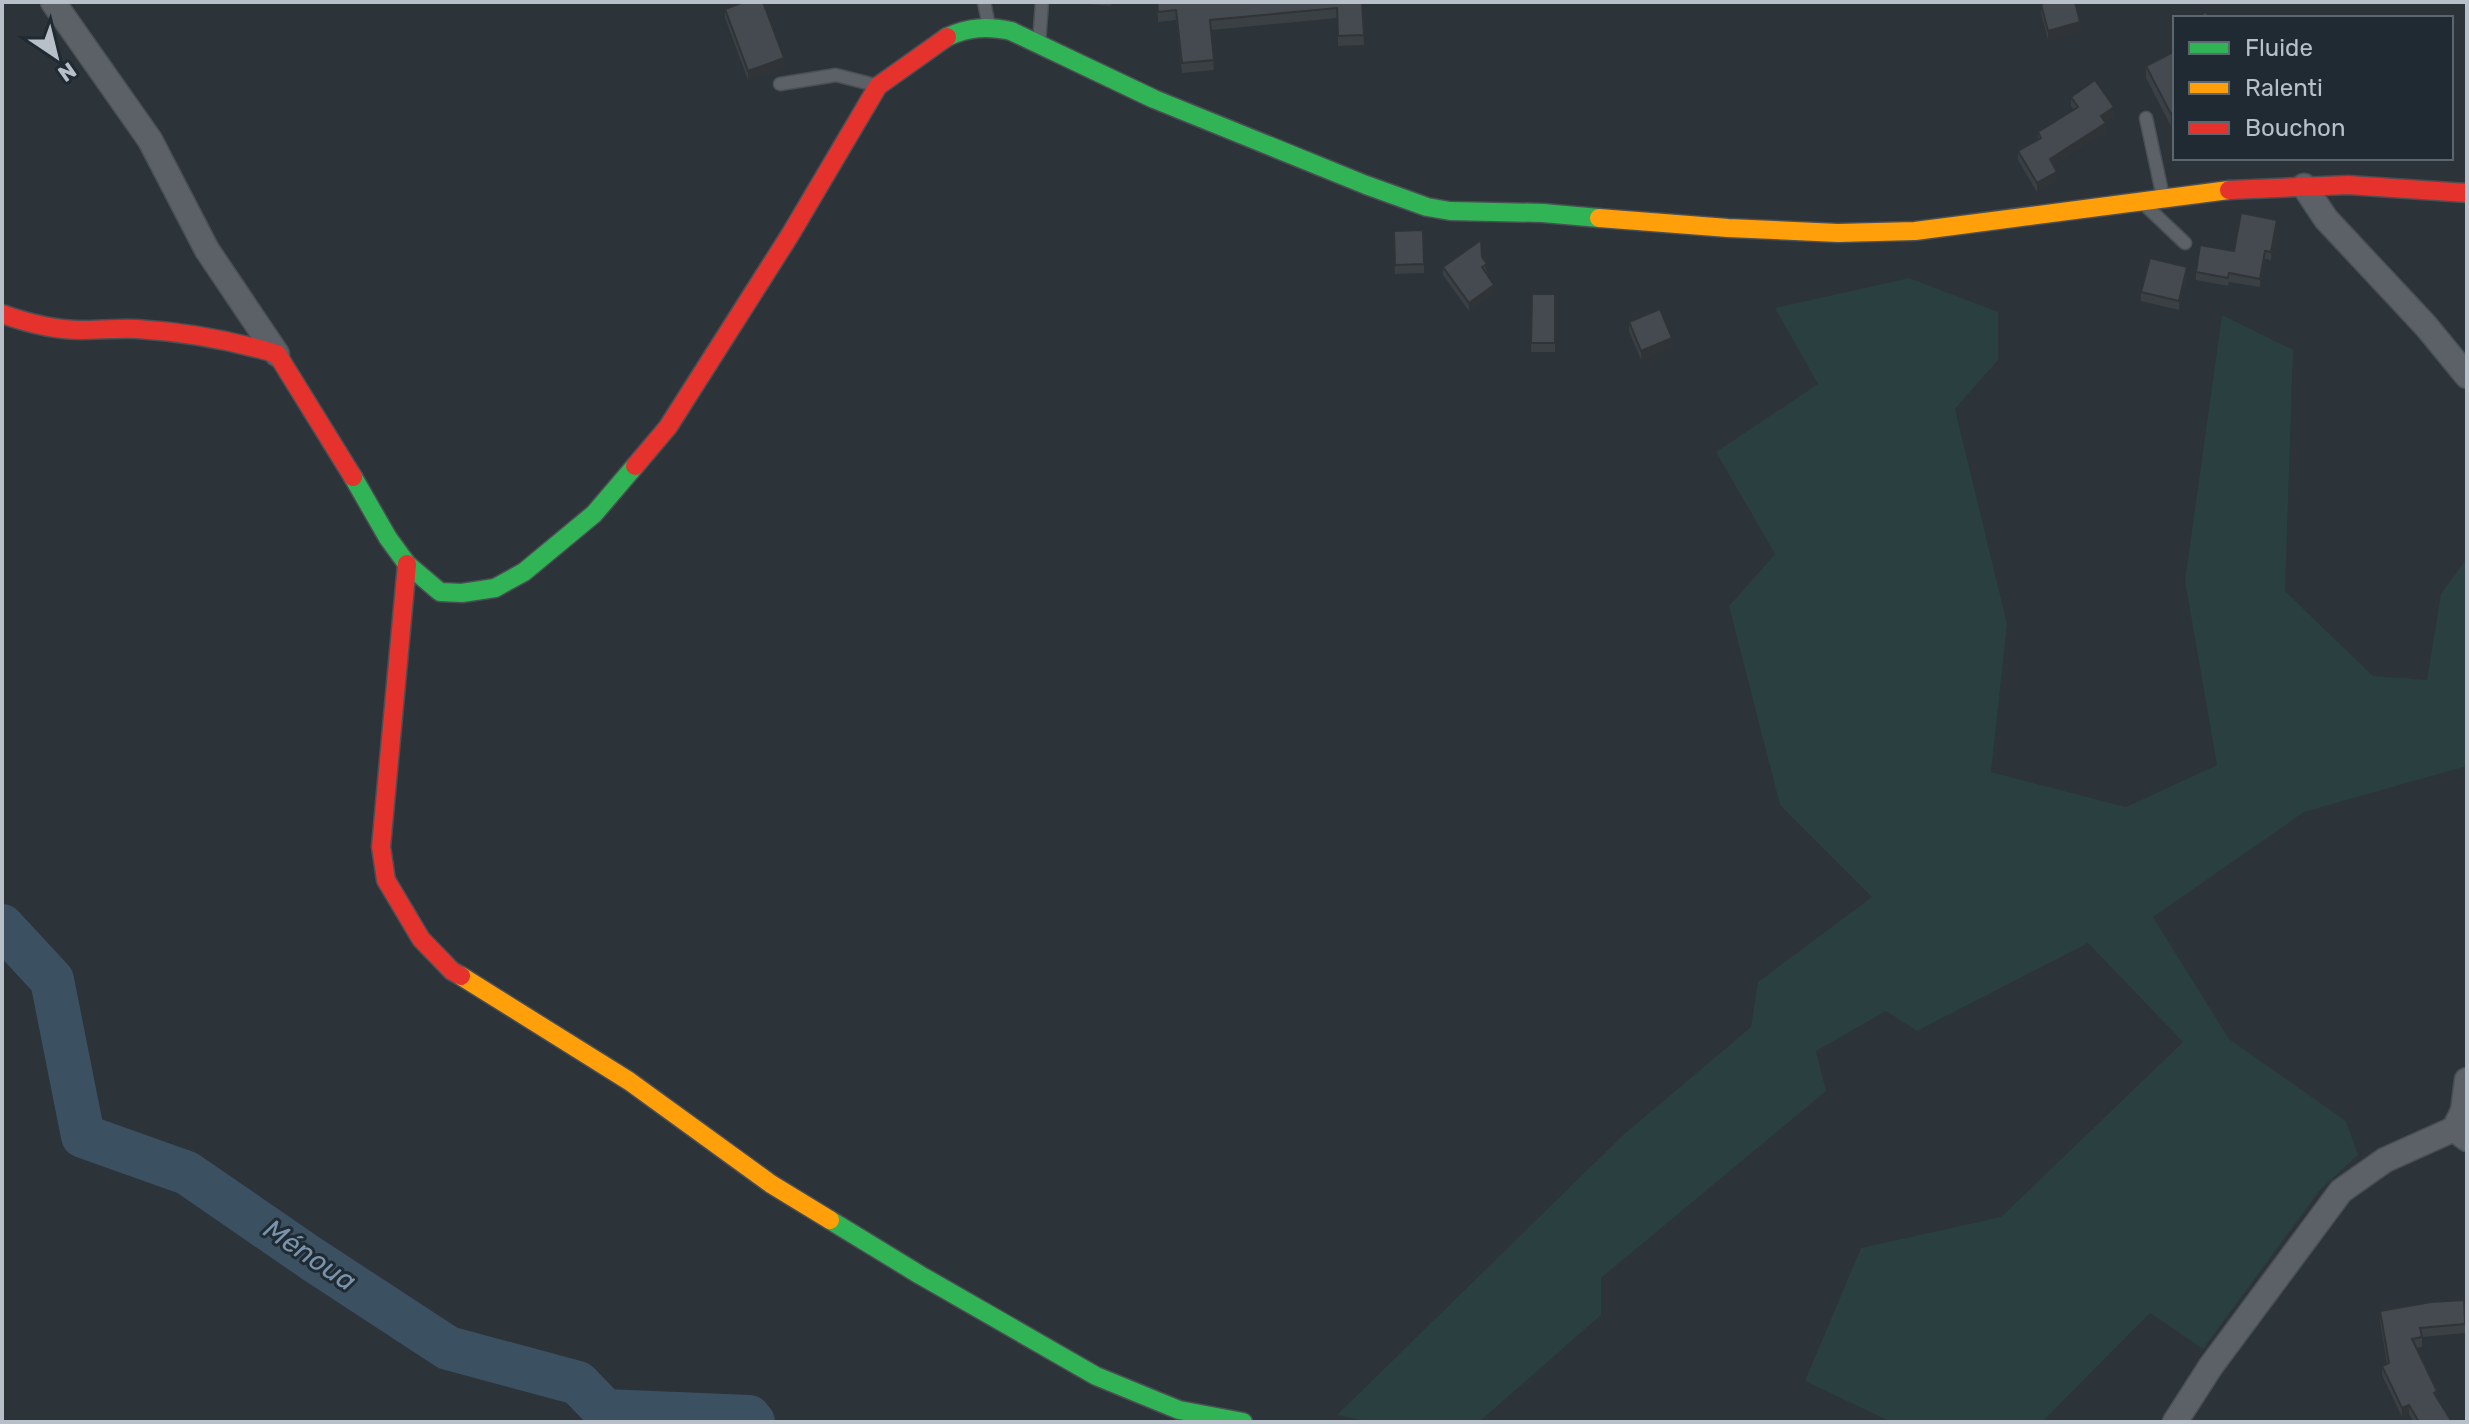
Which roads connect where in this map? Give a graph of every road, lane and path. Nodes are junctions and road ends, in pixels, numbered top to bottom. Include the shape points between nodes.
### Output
1 (53, 2) edge
2 (984, 2) edge
3 (1042, 2) edge
4 (990, 27) junction
5 (1039, 44) junction
6 (780, 84) dead end
7 (878, 86) junction
8 (2146, 118) dead end
9 (2304, 186) junction
10 (2467, 193) edge
11 (2163, 198) junction
12 (2141, 201) junction
13 (2185, 243) dead end
14 (2, 314) edge
15 (277, 354) junction
16 (2467, 376) edge
17 (407, 564) junction
18 (2467, 1080) edge
19 (2461, 1134) edge
20 (1243, 1422) edge
21 (2175, 1422) edge

1 - 15 street via 150,140 207,250
2 - 4 lane
3 - 5 lane
4 - 5 street
4 - 7 street via 949,36
5 - 12 street via 1154,99 1366,185 1450,211 1838,233 1915,231
6 - 7 lane via 836,75
7 - 17 street via 668,427 594,514 524,572 495,588 440,592
8 - 11 lane
9 - 10 street
9 - 11 street
9 - 16 street via 2326,219
11 - 12 street
12 - 13 lane
14 - 15 street via 77,330 172,332
15 - 17 street
17 - 20 street via 381,847 386,880 421,939 452,971 629,1081 771,1184 1096,1376 1179,1410
18 - 19 street
19 - 21 street via 2385,1160 2341,1191

